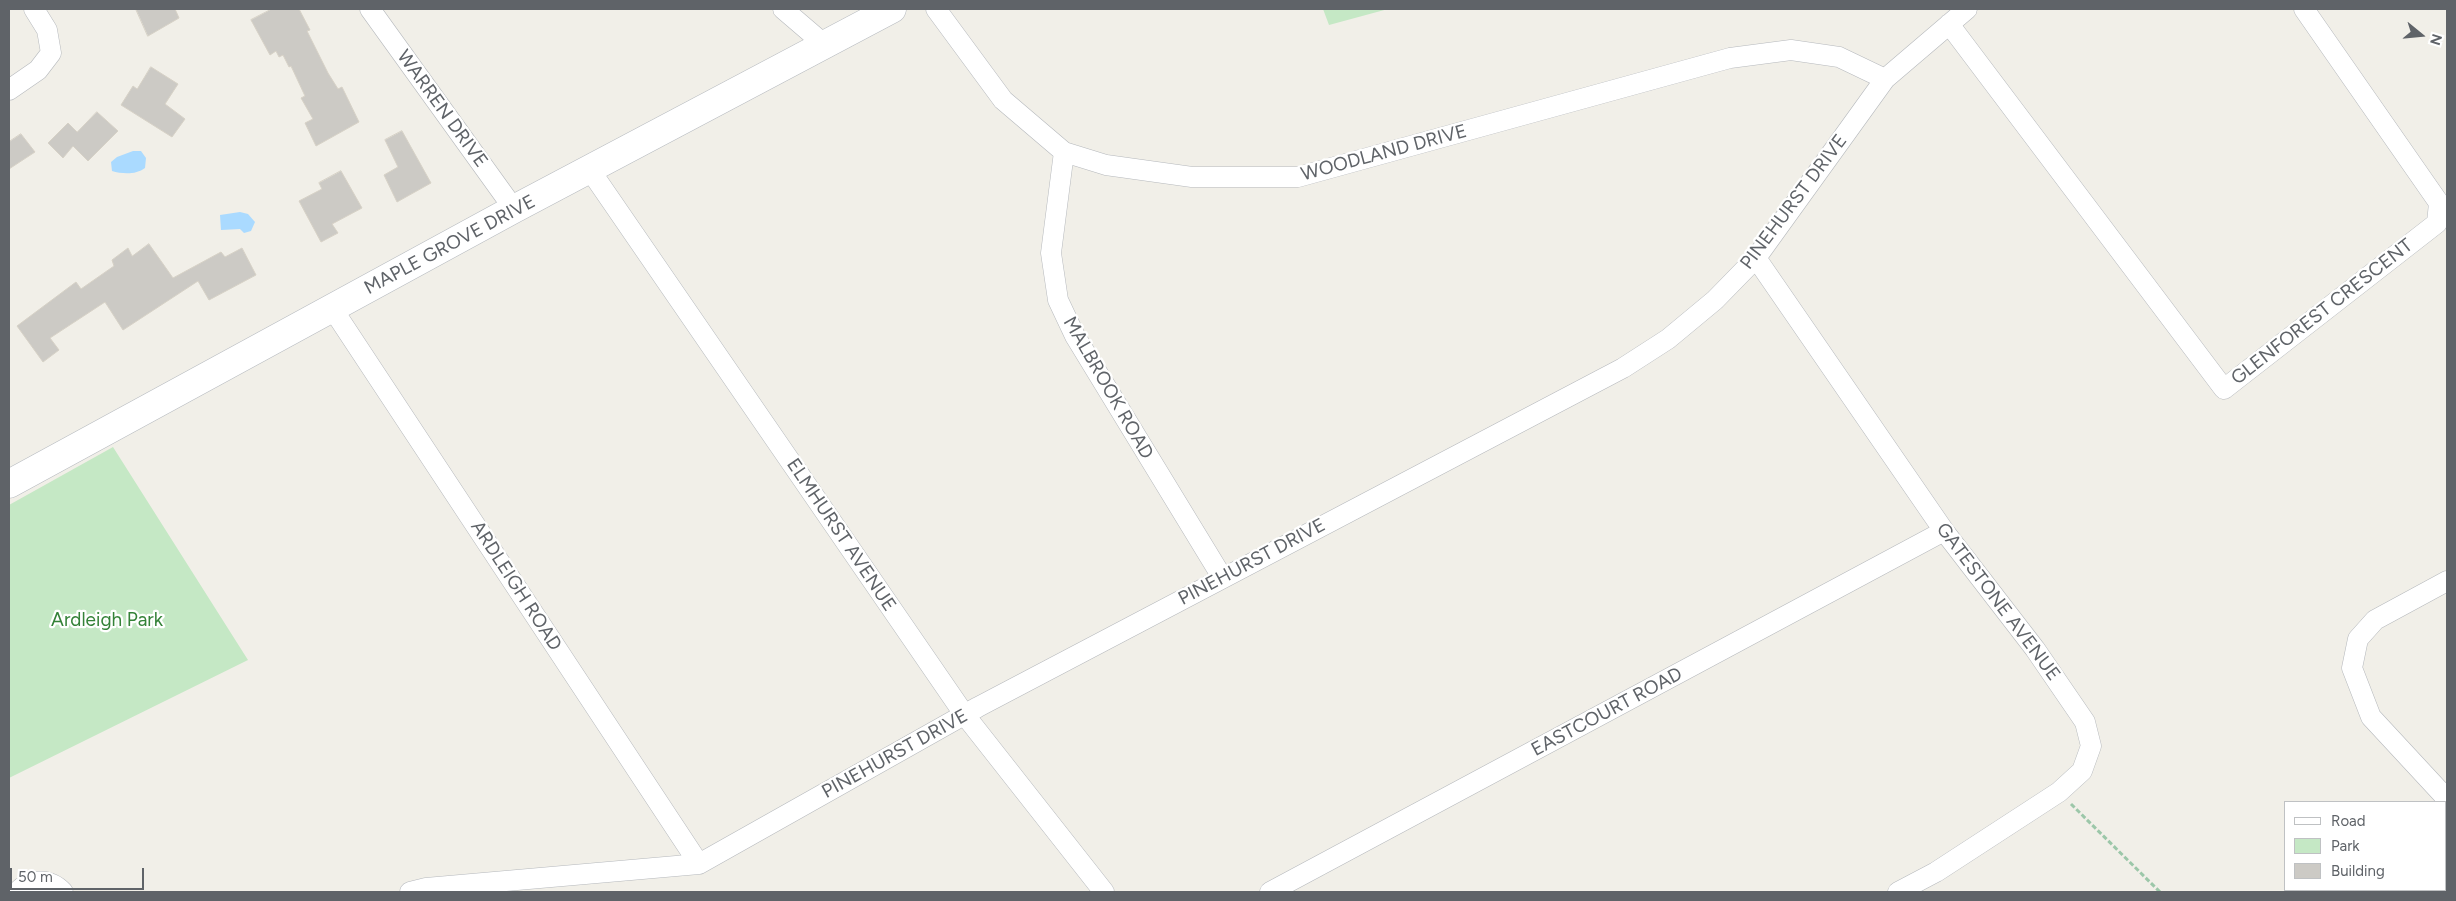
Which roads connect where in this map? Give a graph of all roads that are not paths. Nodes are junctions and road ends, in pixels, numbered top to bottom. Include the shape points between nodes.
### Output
1 (34, 9) edge
2 (370, 9) edge
3 (783, 9) edge
4 (892, 9) edge
5 (936, 9) edge
6 (1967, 9) edge
7 (2304, 9) edge
8 (1949, 24) junction
9 (825, 46) junction
10 (1885, 79) junction
11 (9, 90) edge
12 (1064, 152) junction
13 (590, 170) junction
14 (514, 209) junction
15 (1756, 258) junction
16 (332, 308) junction
17 (9, 484) edge
18 (1944, 531) junction
19 (1222, 577) junction
20 (2447, 581) edge
21 (964, 714) junction
22 (2447, 799) edge
23 (699, 864) junction
24 (17, 892) edge
25 (64, 892) edge
26 (410, 892) edge
27 (1104, 892) edge
28 (1270, 892) edge
29 (1898, 892) edge

1 - 11 street via 47,30 51,53 38,70
2 - 14 street, WARREN DRIVE
3 - 9 street
4 - 9 street, MAPLE GROVE DRIVE
5 - 12 street, WOODLAND DRIVE via 1003,100
6 - 8 street, PINEHURST DRIVE
7 - 8 street, GLENFOREST CRESCENT via 2439,203 2437,223 2224,389
8 - 10 street, PINEHURST DRIVE
9 - 13 street, MAPLE GROVE DRIVE
10 - 12 street, WOODLAND DRIVE via 1839,57 1791,50 1730,58 1298,177 1192,177 1106,165
10 - 15 street, PINEHURST DRIVE
12 - 19 street, MALBROOK ROAD via 1051,253 1058,300 1074,336
13 - 14 street, MAPLE GROVE DRIVE
13 - 21 street, ELMHURST AVENUE
14 - 16 street, MAPLE GROVE DRIVE
15 - 18 street, GATESTONE AVENUE
15 - 19 street, PINEHURST DRIVE via 1715,300 1668,340 1623,368
16 - 17 street, MAPLE GROVE DRIVE
16 - 23 street, ARDLEIGH ROAD
18 - 28 street, EASTCOURT ROAD
18 - 29 street, GATESTONE AVENUE via 2035,649 2085,722 2091,746 2082,771 2059,792 1936,872
19 - 21 street, PINEHURST DRIVE
20 - 22 street via 2375,620 2358,639 2352,668 2371,716
21 - 23 street, PINEHURST DRIVE
21 - 27 street, ELMHURST AVENUE
23 - 26 street, PINEHURST DRIVE
24 - 25 street via 32,882 43,881

